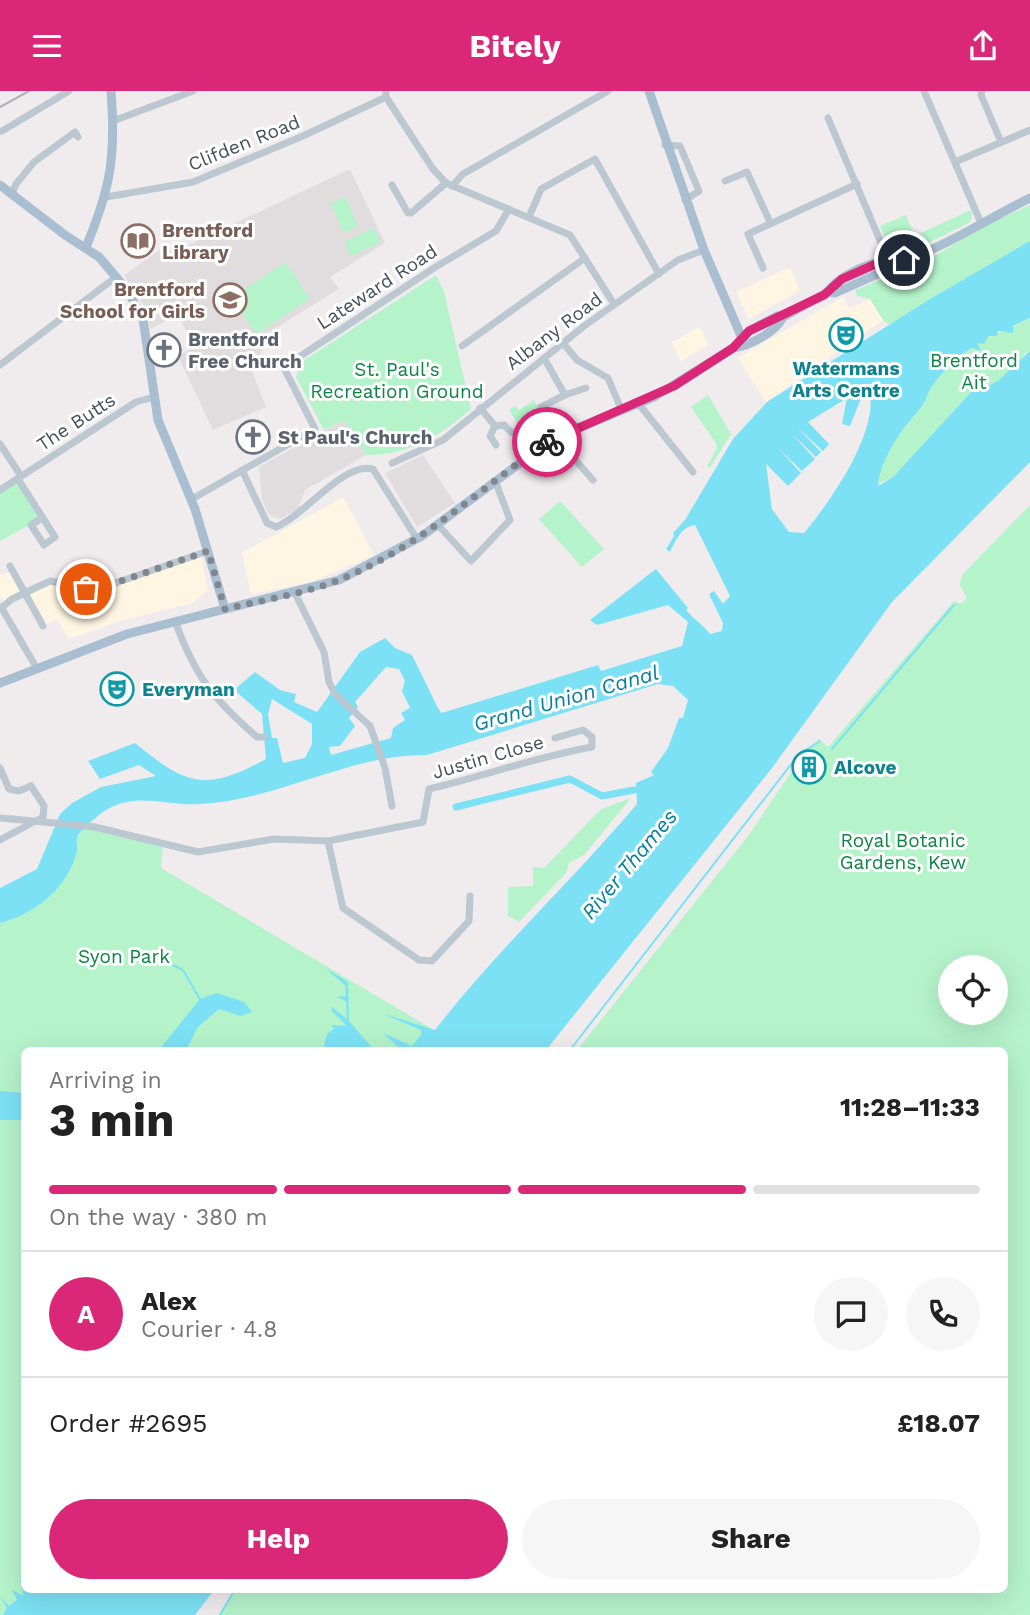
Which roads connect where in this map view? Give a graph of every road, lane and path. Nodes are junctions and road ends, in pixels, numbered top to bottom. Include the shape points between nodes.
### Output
1 (69, 91) edge
2 (111, 91) edge
3 (193, 91) edge
4 (608, 91) edge
5 (649, 91) edge
6 (925, 91) edge
7 (982, 91) edge
8 (386, 94) edge
9 (828, 118) dead end
10 (113, 121) junction
11 (1030, 129) edge
12 (2, 131) edge
13 (78, 137) dead end
14 (1001, 142) junction
15 (665, 145) junction
16 (954, 162) junction
17 (725, 181) dead end
18 (856, 184) junction
19 (0, 185) edge
20 (391, 185) dead end
21 (449, 185) junction
22 (12, 194) junction
23 (106, 197) junction
24 (1030, 198) edge
25 (685, 200) junction
26 (509, 209) junction
27 (529, 217) junction
28 (770, 222) junction
29 (981, 223) junction
30 (86, 247) junction
31 (704, 250) junction
32 (585, 258) junction
33 (890, 264) junction
34 (764, 268) dead end
35 (659, 274) junction
36 (116, 277) junction
37 (614, 304) junction
38 (783, 317) junction
39 (742, 338) junction
40 (754, 341) junction
41 (563, 342) junction
42 (462, 346) dead end
43 (733, 348) junction
44 (544, 358) junction
45 (0, 365) edge
46 (586, 388) dead end
47 (565, 395) junction
48 (154, 397) junction
49 (638, 403) junction
50 (541, 407) dead end
51 (480, 408) junction
52 (621, 408) junction
53 (495, 426) junction
54 (511, 432) dead end
55 (555, 437) junction
56 (0, 444) edge
57 (496, 445) dead end
58 (572, 455) junction
59 (392, 463) dead end
60 (242, 470) junction
61 (693, 472) dead end
62 (546, 474) dead end
63 (20, 477) junction
64 (593, 480) dead end
65 (496, 483) junction
66 (0, 490) edge
67 (192, 499) junction
68 (42, 518) dead end
69 (438, 525) junction
70 (416, 539) junction
71 (208, 551) junction
72 (10, 566) dead end
73 (23, 593) junction
74 (295, 593) junction
75 (1, 608) edge
76 (225, 609) junction
77 (175, 621) junction
78 (43, 626) dead end
79 (36, 667) junction
80 (0, 683) edge
81 (264, 737) dead end
82 (555, 738) dead end
83 (0, 768) edge
84 (392, 806) dead end
85 (0, 818) edge
86 (0, 840) edge
87 (328, 841) junction
88 (470, 896) dead end

1 - 12 street
2 - 10 main road
3 - 10 street
4 - 21 street
5 - 15 main road
6 - 16 street
7 - 14 street
8 - 21 street via 433,169
8 - 23 street, Clifden Road via 303,136 193,182
9 - 18 street
10 - 23 main road
11 - 14 street
13 - 22 street via 75,131 34,162
14 - 16 street
15 - 25 main road
15 - 25 street via 680,146 699,191
16 - 29 street
17 - 28 street via 747,172
18 - 28 street
18 - 33 street
19 - 22 main road
20 - 21 street via 411,213
21 - 26 street
22 - 30 main road
23 - 30 main road
24 - 29 main road
25 - 31 main road
26 - 27 street
26 - 60 street, Lateward Road via 496,231 286,367 315,427 309,435
27 - 32 street via 570,235
27 - 35 street via 541,189 595,159
28 - 34 street via 748,234
29 - 33 main road via 928,251
30 - 36 main road
31 - 35 street, Albany Road
31 - 39 main road
32 - 37 street
32 - 42 street
33 - 38 main road via 872,265
35 - 37 street, Albany Road
36 - 45 street
36 - 48 main road via 143,319
37 - 41 street, Albany Road
38 - 39 main road
38 - 40 main road
39 - 40 main road
39 - 43 main road
40 - 43 main road
41 - 44 street, Albany Road
41 - 52 street via 577,360 608,378
43 - 49 main road
44 - 47 street
44 - 51 street, Albany Road
46 - 47 street
47 - 50 street
48 - 63 street, The Butts via 136,402
48 - 67 main road via 158,420
49 - 52 main road
49 - 61 street
51 - 53 street
51 - 59 street, Albany Road via 443,440
52 - 55 main road
53 - 54 street via 504,425
53 - 57 street via 489,436
55 - 58 street
55 - 65 main road
56 - 63 street
58 - 62 street
58 - 64 street
60 - 67 street
60 - 70 street via 273,527 297,516 316,495 366,467 376,471
63 - 66 street, The Butts
63 - 68 street
65 - 69 main road
65 - 69 street via 510,520 471,561
67 - 71 main road
69 - 70 main road
70 - 74 main road via 339,580
71 - 73 street via 95,590 50,582
71 - 76 main road
72 - 73 street
73 - 75 street
73 - 78 street
74 - 76 main road
74 - 84 street via 324,652 326,674 335,694 370,726
75 - 79 street
76 - 77 main road
77 - 79 main road
77 - 81 street via 188,655 215,700 257,737
79 - 80 main road
82 - 87 street, Justin Close via 583,730 592,737 592,747 429,789 423,822
83 - 86 street via 9,789 19,792 35,785 44,806 43,817
85 - 87 street, bridge via 94,827 198,852 274,839
87 - 88 street via 342,908 419,960 432,961 469,921

